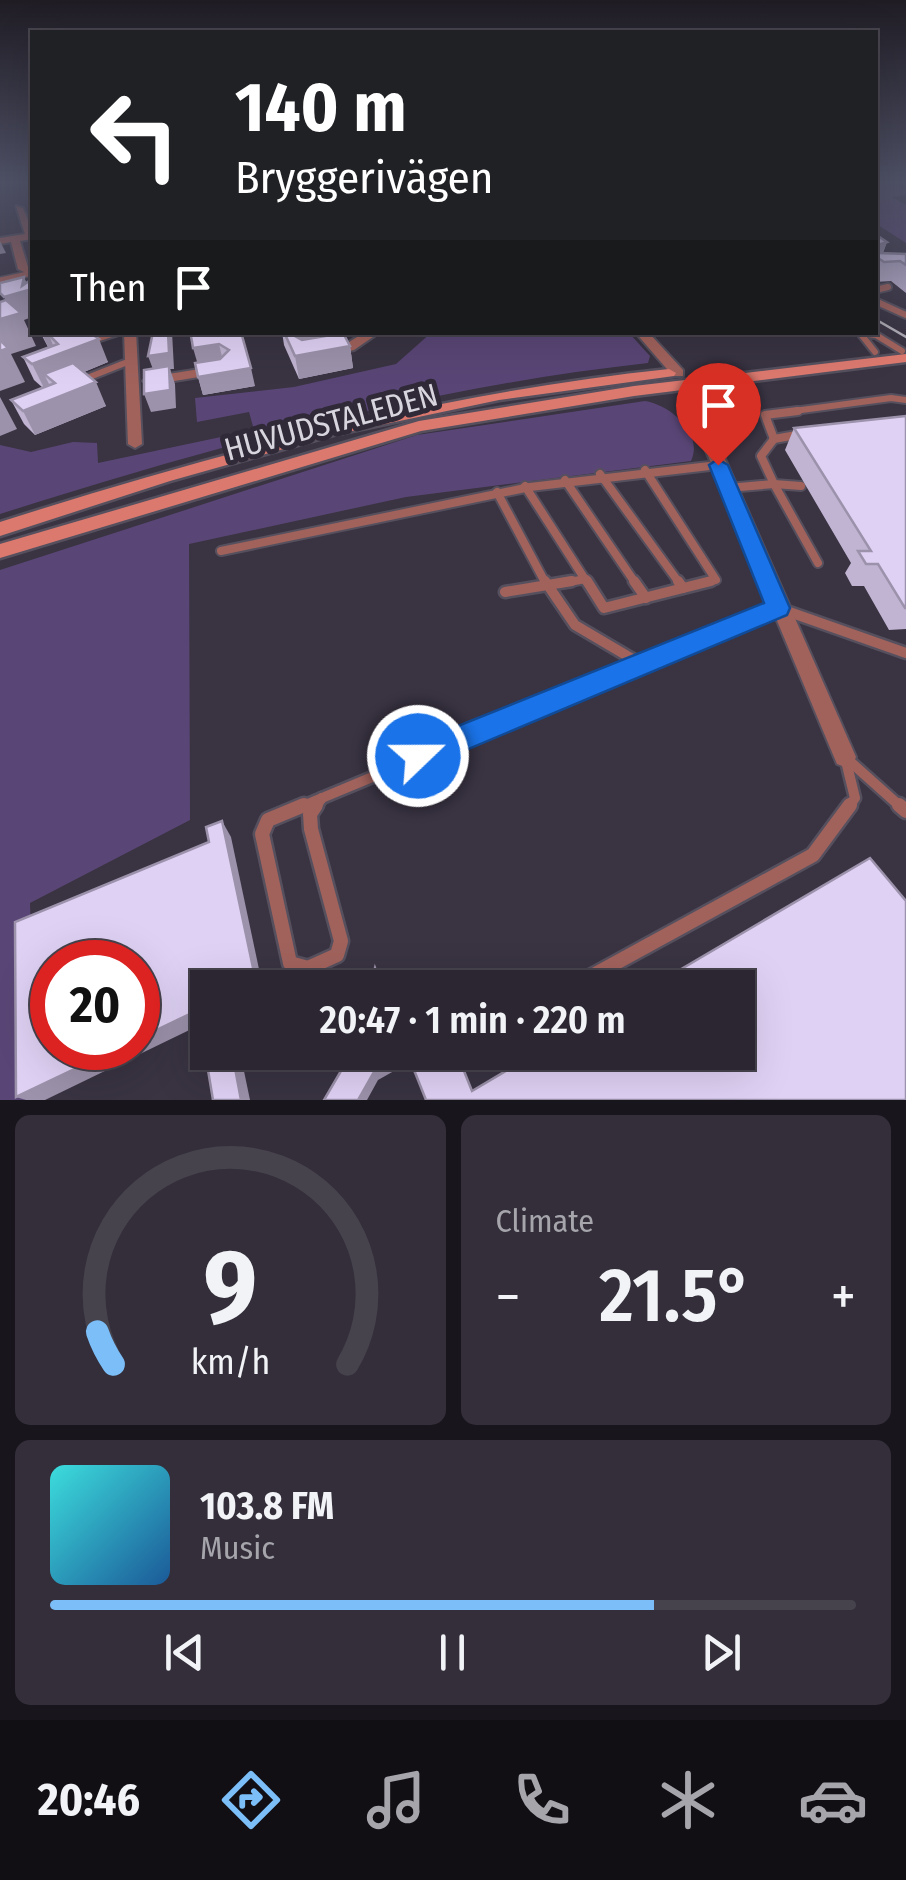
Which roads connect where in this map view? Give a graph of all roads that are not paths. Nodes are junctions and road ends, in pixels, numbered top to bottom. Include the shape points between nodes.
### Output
1 (30, 236) edge
2 (15, 239) junction
3 (0, 242) edge
4 (30, 272) edge
5 (30, 273) edge
6 (0, 280) edge
7 (888, 287) dead end
8 (878, 289) edge
9 (878, 303) edge
10 (906, 315) edge
11 (109, 335) edge
12 (130, 335) edge
13 (369, 335) edge
14 (644, 335) edge
15 (862, 335) edge
16 (878, 335) edge
17 (84, 343) edge
18 (320, 352) edge
19 (875, 352) junction
20 (905, 353) edge
21 (130, 361) junction
22 (224, 369) edge
23 (682, 378) junction
24 (76, 382) edge
25 (133, 384) junction
26 (906, 400) edge
27 (812, 433) edge
28 (774, 438) junction
29 (134, 444) dead end
30 (718, 465) junction
31 (645, 470) junction
32 (600, 474) junction
33 (565, 480) junction
34 (774, 484) junction
35 (525, 486) junction
36 (801, 486) dead end
37 (728, 488) junction
38 (497, 492) junction
39 (0, 529) edge
40 (0, 551) edge
41 (221, 551) dead end
42 (818, 563) dead end
43 (586, 579) junction
44 (546, 583) junction
45 (683, 588) junction
46 (505, 592) dead end
47 (646, 598) junction
48 (778, 608) junction
49 (906, 653) edge
50 (642, 664) junction
51 (844, 757) junction
52 (324, 796) junction
53 (906, 811) edge
54 (603, 970) edge

1 - 2 street
2 - 3 street
2 - 4 street
5 - 6 lane
7 - 8 lane
9 - 10 lane
11 - 17 lane
12 - 21 street
13 - 18 street via 350,347
14 - 23 street
15 - 19 lane
16 - 20 lane
19 - 20 main road
19 - 23 main road
20 - 23 main road
21 - 24 lane
21 - 25 street
22 - 25 street
23 - 30 street
23 - 39 main road, HUVUDSTALEDEN via 575,384 366,424
23 - 40 main road, HUVUDSTALEDEN via 375,437
25 - 29 street
26 - 28 lane via 764,415
27 - 28 lane
28 - 34 lane via 761,456
30 - 31 lane
30 - 37 street
31 - 32 lane
31 - 45 lane via 716,580
32 - 33 lane
32 - 45 lane
33 - 35 lane
33 - 47 lane
34 - 36 lane
34 - 37 lane
34 - 42 lane
35 - 38 lane
35 - 43 lane
37 - 48 street
38 - 41 lane
38 - 44 lane
43 - 44 lane
43 - 47 lane via 604,608
44 - 46 lane
44 - 50 lane via 575,625
45 - 47 lane
48 - 49 lane
48 - 50 lane
48 - 51 street
50 - 52 lane
51 - 53 lane
51 - 54 lane via 855,798 813,855
52 - 52 lane via 268,820 262,834 290,963 308,968 336,955 340,940 310,829 310,814

